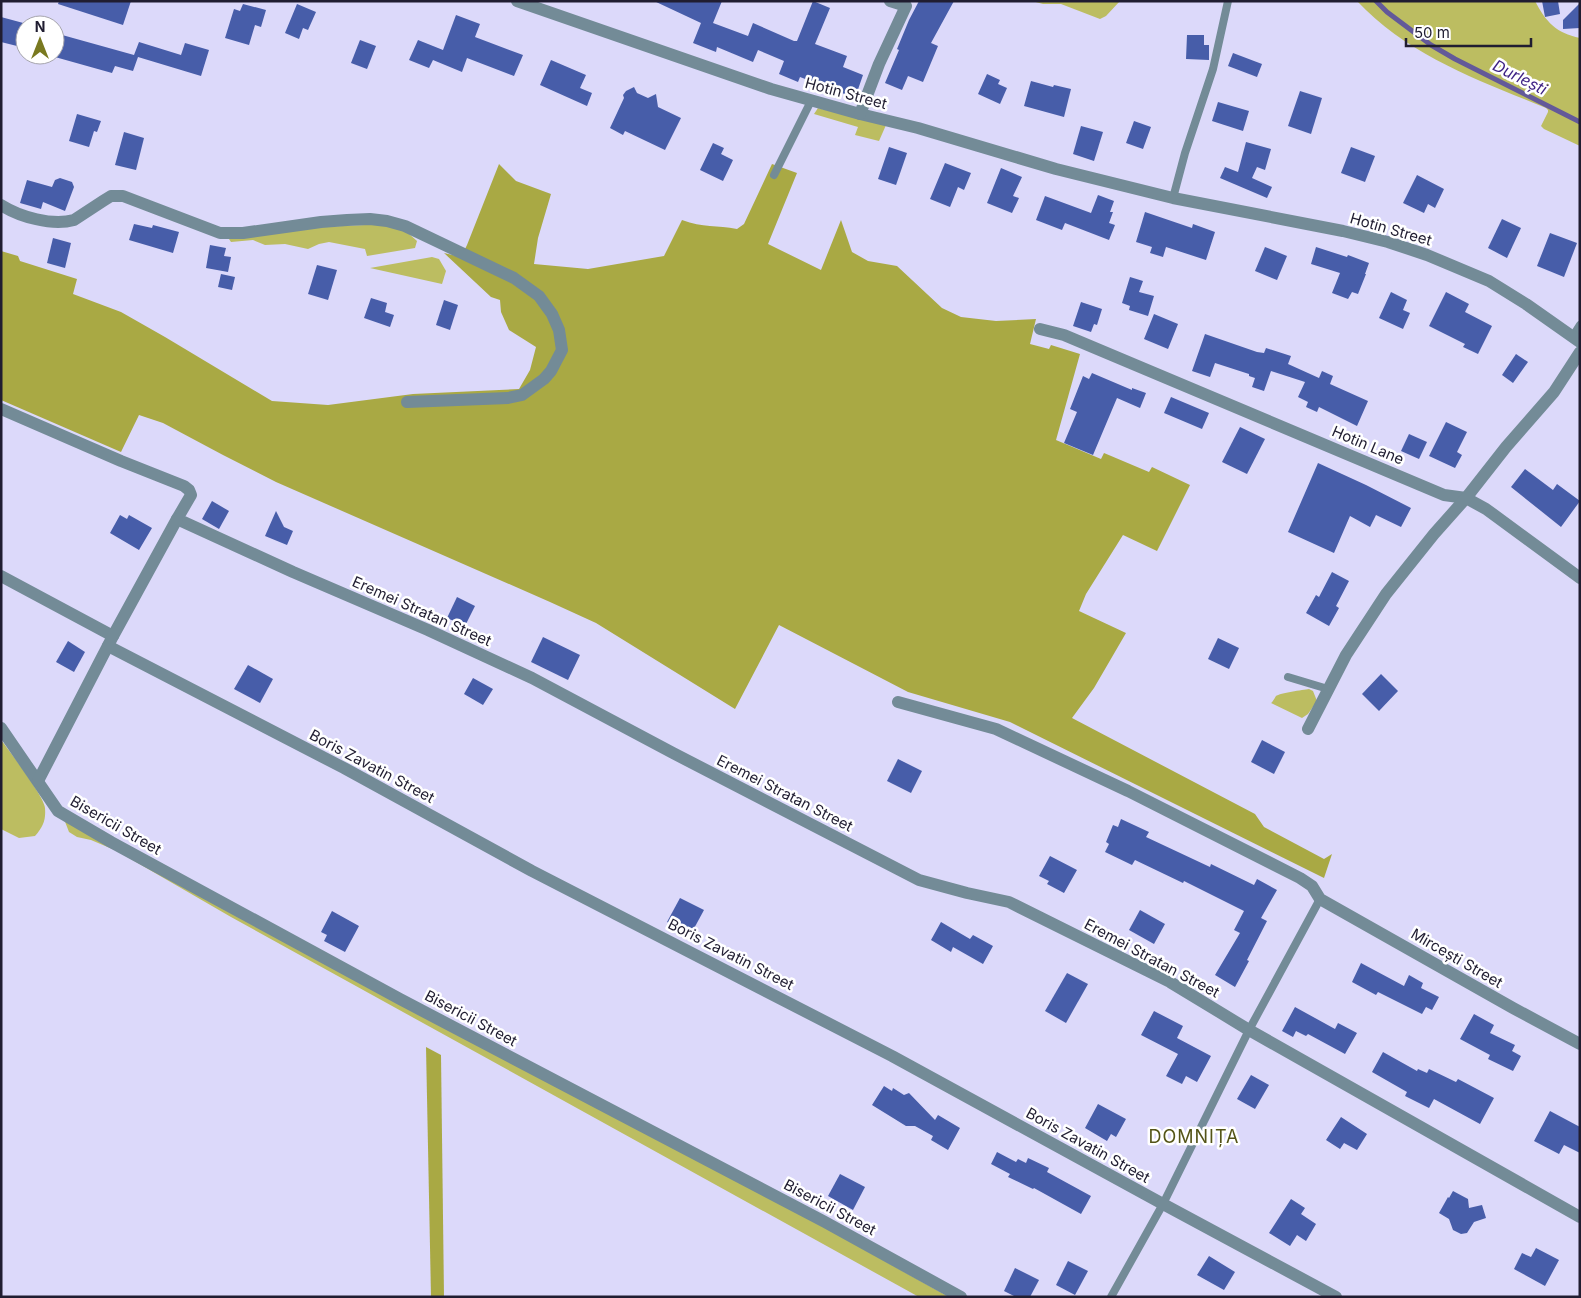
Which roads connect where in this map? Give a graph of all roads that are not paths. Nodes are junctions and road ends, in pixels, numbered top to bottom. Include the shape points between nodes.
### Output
1 (517, 1) edge
2 (890, 1) edge
3 (1228, 1) edge
4 (907, 4) edge
5 (811, 101) junction
6 (860, 114) junction
7 (774, 174) dead end
8 (1174, 198) junction
9 (1, 205) edge
10 (1040, 329) dead end
11 (1578, 335) edge
12 (1580, 352) edge
13 (407, 402) dead end
14 (1, 409) edge
15 (1466, 498) junction
16 (177, 519) junction
17 (1, 576) edge
18 (1580, 578) edge
19 (111, 641) junction
20 (1288, 677) dead end
21 (1328, 689) junction
22 (898, 702) dead end
23 (1, 728) edge
24 (1308, 729) dead end
25 (38, 781) junction
26 (1320, 899) junction
27 (1250, 1030) junction
28 (1580, 1044) edge
29 (1163, 1204) junction
30 (1580, 1217) edge
31 (961, 1297) edge
32 (1111, 1297) edge
33 (1336, 1297) edge

1 - 5 street, Hotin Street
2 - 4 street
3 - 8 lane via 1213,69
4 - 6 street
5 - 6 street, Hotin Street
5 - 7 lane
6 - 8 street, Hotin Street
8 - 11 street, Hotin Street via 1388,242 1489,281
9 - 13 street via 17,214 68,222 111,196 123,196 214,232 232,234 321,222 387,221 405,226 514,278 539,296 552,314 562,350 551,372 522,395
10 - 15 street, Hotin Lane via 1064,335 1444,494
12 - 15 street via 1554,392
14 - 16 street via 184,486 190,495
15 - 18 street, Hotin Lane
15 - 21 street via 1386,594
16 - 19 street
16 - 27 street, Eremei Stratan Street via 532,678 919,880 1009,902 1170,982
17 - 19 street, Boris Zavatin Street
19 - 25 street
19 - 29 street, Boris Zavatin Street via 532,871 892,1056
20 - 21 lane
21 - 24 street
22 - 26 street, Mircești Street via 996,729 1300,878 1312,886
23 - 25 street, Bisericii Street
25 - 31 street, Bisericii Street via 58,811 111,842
26 - 27 lane
26 - 28 street, Mircești Street
27 - 29 lane
27 - 30 street, Eremei Stratan Street
29 - 32 lane
29 - 33 street, Boris Zavatin Street

